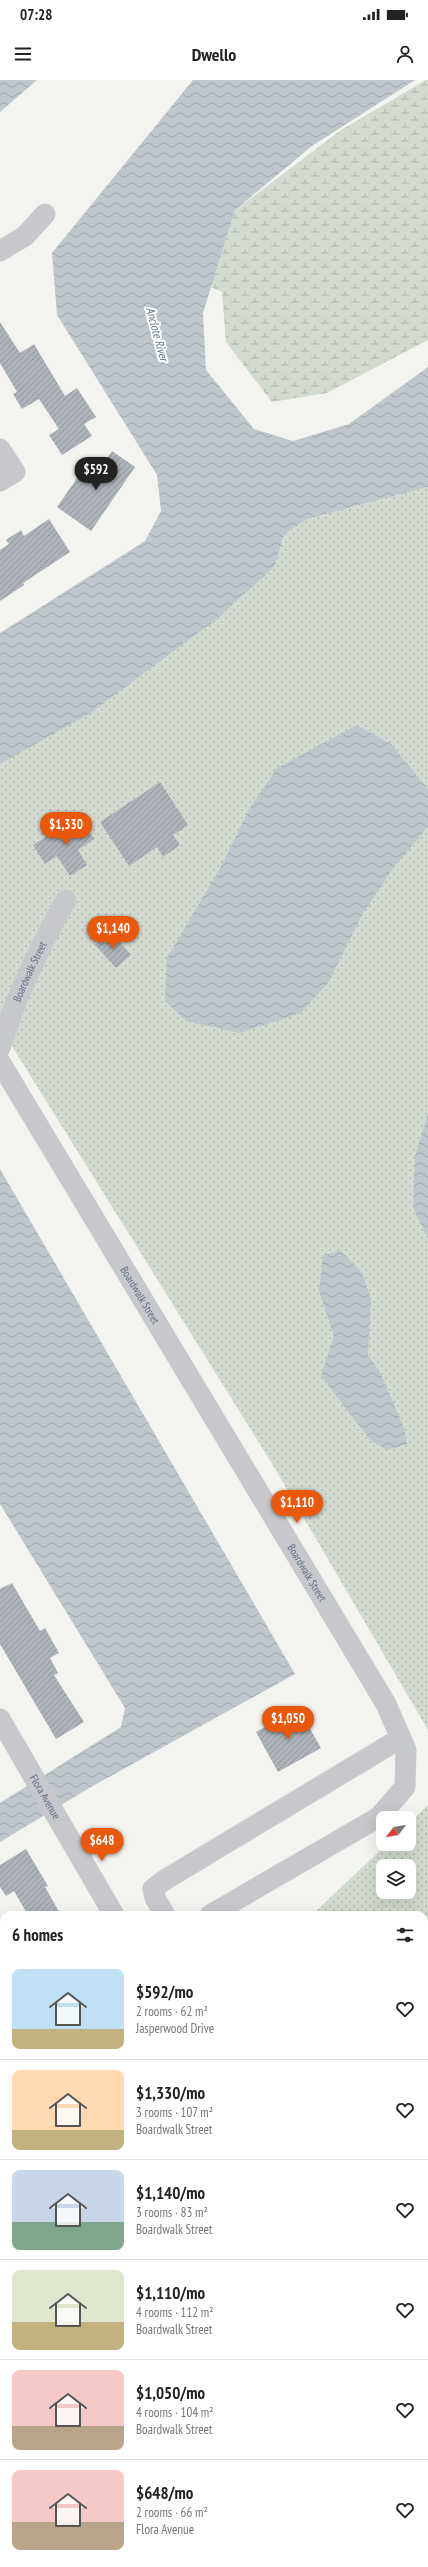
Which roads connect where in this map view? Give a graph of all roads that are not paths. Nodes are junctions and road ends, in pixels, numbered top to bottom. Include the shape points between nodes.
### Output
1 (45, 214) dead end
2 (0, 251) edge
3 (0, 449) edge
4 (8, 476) edge
5 (66, 900) dead end
6 (0, 1048) edge
7 (0, 1062) edge
8 (0, 1719) edge
9 (401, 1738) junction
10 (234, 1909) edge
11 (112, 1911) edge
12 (162, 1911) edge

1 - 2 street via 25,236
3 - 4 street
5 - 6 street, Boardwalk Street via 40,947 12,1008
7 - 9 street, Boardwalk Street via 386,1704
8 - 11 street, Flora Avenue
9 - 10 street, Boardwalk Street via 406,1750 405,1788 380,1817
9 - 12 street via 163,1881 153,1889 154,1898

